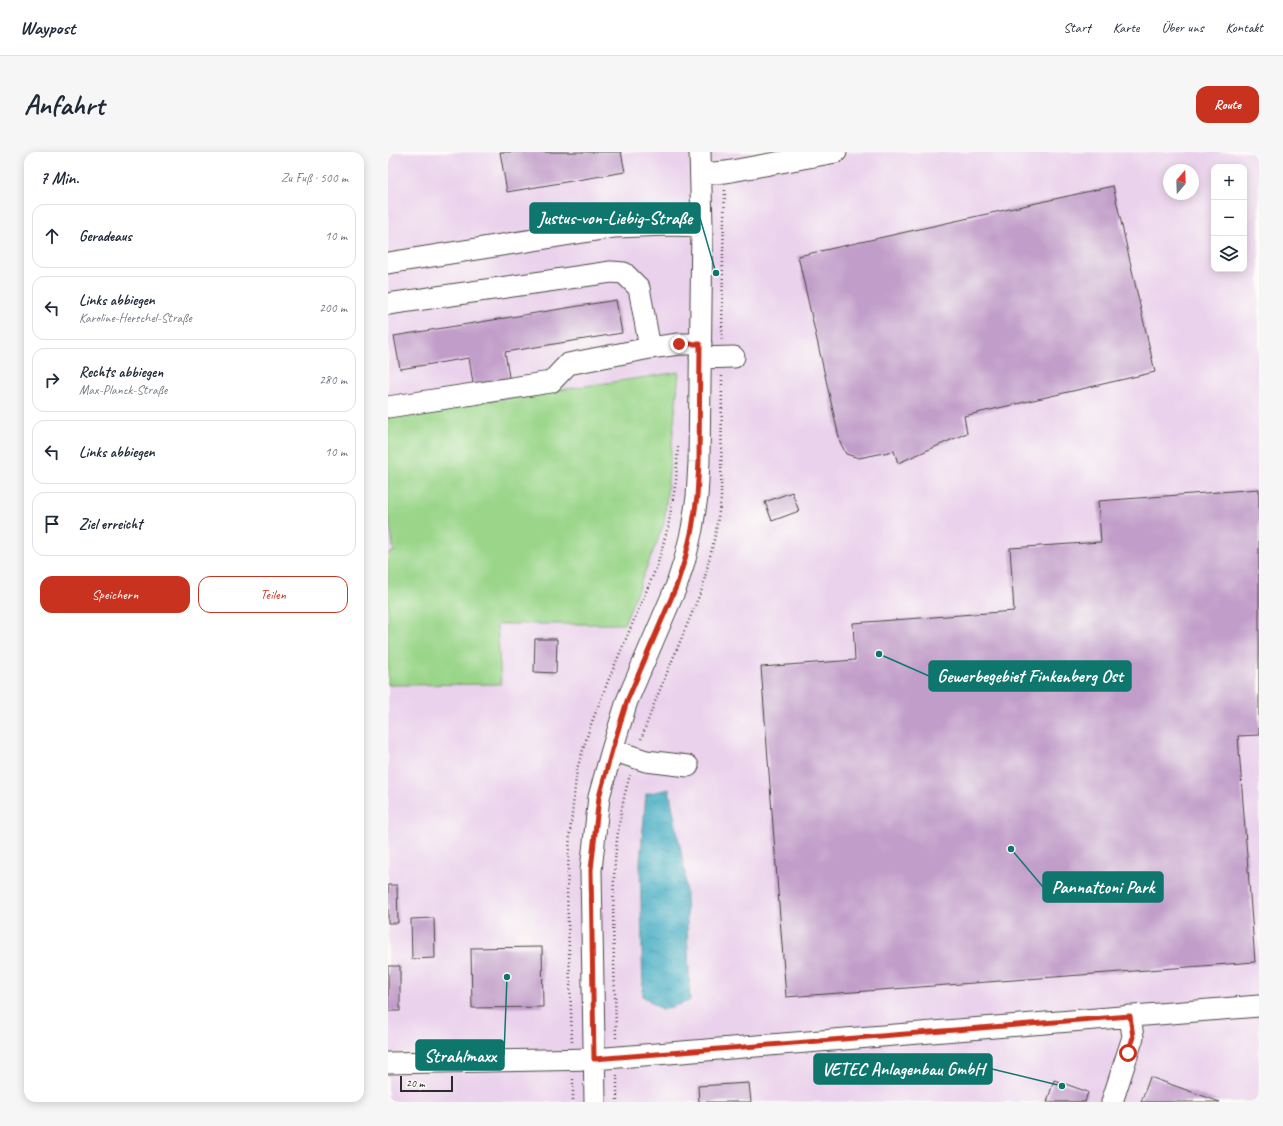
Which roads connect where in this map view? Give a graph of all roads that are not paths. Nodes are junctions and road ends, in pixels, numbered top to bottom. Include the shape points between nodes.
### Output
1 (700, 152) edge
2 (829, 154) edge
3 (701, 174) junction
4 (702, 226) junction
5 (388, 263) edge
6 (388, 304) edge
7 (650, 348) junction
8 (700, 351) junction
9 (734, 356) dead end
10 (388, 407) edge
11 (612, 750) junction
12 (688, 766) dead end
13 (1259, 1006) edge
14 (1130, 1016) junction
15 (594, 1059) junction
16 (388, 1063) edge
17 (595, 1102) edge
18 (1112, 1102) edge

1 - 3 street
2 - 3 street
3 - 4 street
4 - 5 street via 615,227
4 - 8 street
6 - 7 street via 611,272 624,273 639,288
7 - 8 street via 679,344
7 - 10 street via 568,364 551,382
8 - 9 street
8 - 11 street via 699,462 692,529 676,587 627,701
11 - 12 street via 646,761
11 - 15 street via 599,797 591,870
13 - 14 street
14 - 15 street
14 - 18 street via 1133,1037
15 - 16 street
15 - 17 street

